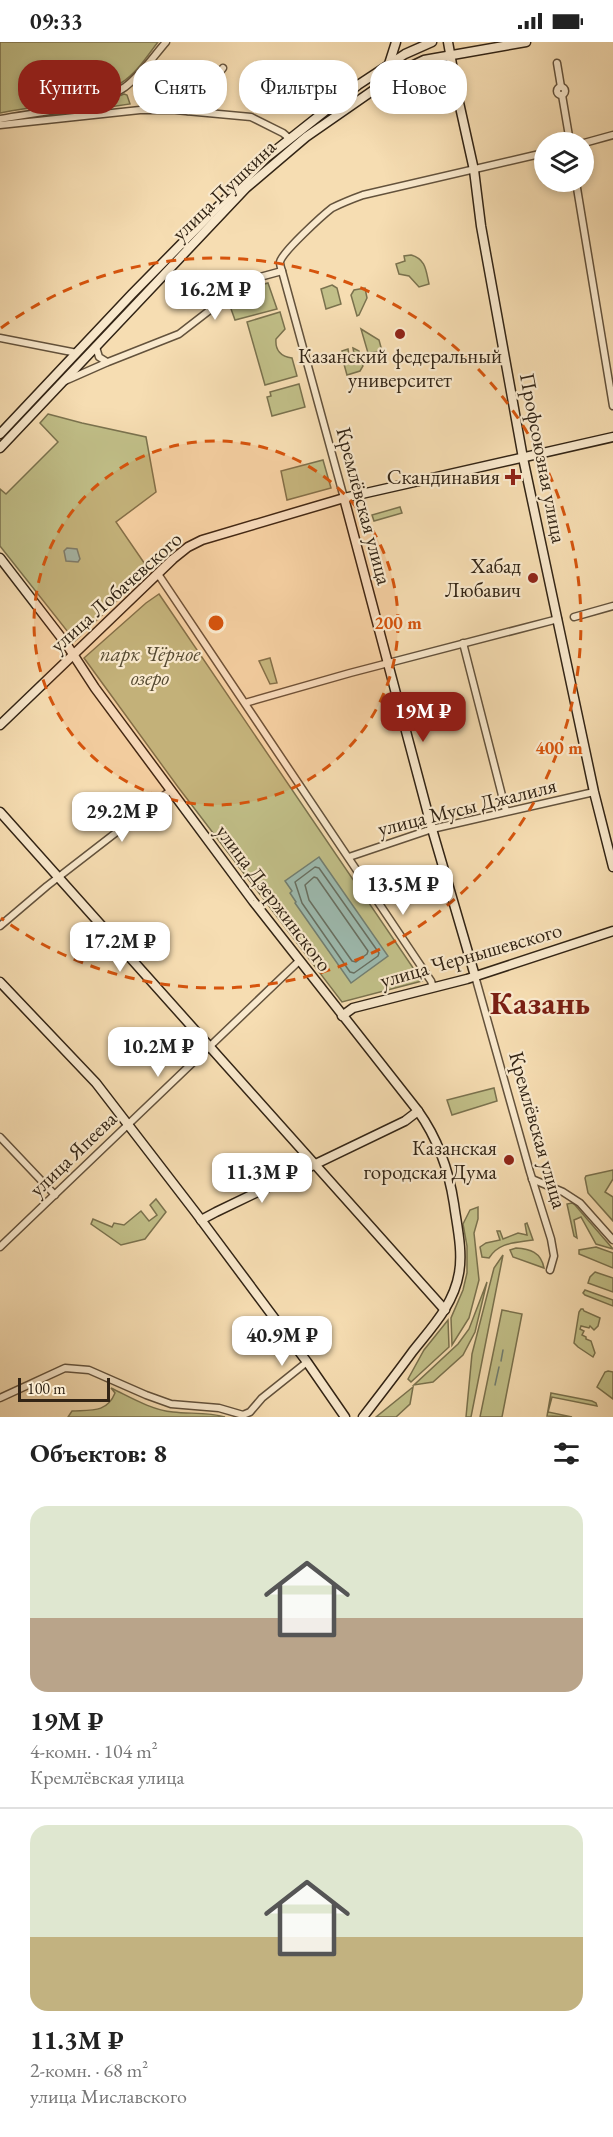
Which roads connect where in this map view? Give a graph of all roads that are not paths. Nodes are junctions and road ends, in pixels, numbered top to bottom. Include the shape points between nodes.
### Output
1 (166, 42) edge
2 (396, 42) edge
3 (432, 42) edge
4 (448, 42) edge
5 (526, 42) edge
6 (450, 54) junction
7 (390, 60) edge
8 (396, 60) edge
9 (557, 63) dead end
10 (370, 77) edge
11 (133, 111) edge
12 (220, 114) edge
13 (0, 119) edge
14 (0, 125) edge
15 (568, 132) edge
16 (613, 135) edge
17 (290, 139) junction
18 (594, 140) edge
19 (534, 155) edge
20 (474, 170) junction
21 (578, 192) edge
22 (282, 271) junction
23 (0, 338) edge
24 (96, 347) junction
25 (77, 353) junction
26 (108, 362) junction
27 (62, 383) junction
28 (613, 406) edge
29 (0, 434) edge
30 (613, 437) edge
31 (0, 448) edge
32 (523, 458) junction
33 (344, 498) junction
34 (0, 559) edge
35 (158, 574) junction
36 (613, 606) edge
37 (574, 617) dead end
38 (558, 619) junction
39 (463, 643) junction
40 (72, 654) junction
41 (389, 663) junction
42 (244, 703) junction
43 (0, 725) edge
44 (171, 790) junction
45 (594, 792) junction
46 (506, 811) junction
47 (0, 812) edge
48 (0, 820) edge
49 (432, 829) junction
50 (349, 856) junction
51 (613, 867) edge
52 (56, 879) junction
53 (0, 926) edge
54 (613, 931) edge
55 (299, 961) junction
56 (475, 976) junction
57 (0, 982) edge
58 (433, 987) junction
59 (342, 1016) junction
60 (207, 1047) junction
61 (418, 1111) junction
62 (128, 1125) junction
63 (0, 1137) edge
64 (313, 1165) junction
65 (532, 1179) junction
66 (55, 1195) junction
67 (201, 1220) junction
68 (613, 1240) edge
69 (0, 1246) edge
70 (550, 1269) dead end
71 (444, 1312) junction
72 (307, 1362) junction
73 (0, 1398) edge
74 (345, 1417) edge
75 (363, 1417) edge

1 - 13 street via 130,82 108,95 91,102
2 - 7 main road
3 - 8 main road, улица Пушкина
4 - 6 main road, Профсоюзная улица
5 - 6 main road, улица Пушкина
6 - 20 main road, Профсоюзная улица
6 - 24 main road, улица Пушкина via 401,71 266,169
9 - 15 street via 565,91 562,95
10 - 17 main road, улица Пушкина
11 - 14 street
12 - 17 street via 251,117
16 - 18 street
17 - 25 main road, улица Пушкина via 246,177
19 - 20 street
20 - 22 street via 363,195 331,209 284,253
20 - 32 main road, Профсоюзная улица
21 - 28 street
22 - 26 street via 241,286 179,334
22 - 33 street, Кремлёвская улица
23 - 25 street
24 - 26 street via 99,357
24 - 27 main road, улица Пушкина
25 - 29 main road, улица Пушкина
26 - 27 street
27 - 31 main road, улица Пушкина
30 - 32 main road, улица Лобачевского
32 - 33 main road, улица Лобачевского
32 - 38 main road, Профсоюзная улица
33 - 35 main road, улица Лобачевского via 202,540 188,547
33 - 41 main road, Кремлёвская улица
34 - 40 main road, улица Дзержинского
35 - 40 main road, улица Лобачевского
35 - 42 street
36 - 37 street
38 - 39 street
38 - 45 main road, Профсоюзная улица
39 - 41 street
39 - 46 street
40 - 43 main road, улица Лобачевского
40 - 44 main road, улица Дзержинского
41 - 42 street
41 - 49 main road, Кремлёвская улица
42 - 50 street
44 - 52 street
44 - 55 main road, улица Дзержинского
45 - 46 street, улица Мусы Джалиля
45 - 51 main road, Профсоюзная улица
46 - 49 street, улица Мусы Джалиля
47 - 52 main road
48 - 52 main road
49 - 50 street, улица Мусы Джалиля
49 - 56 main road, Кремлёвская улица
50 - 58 street
52 - 53 street
52 - 60 main road
54 - 56 main road, улица Чернышевского
55 - 59 main road, улица Дзержинского
55 - 60 street, улица Япеева
56 - 58 main road, улица Чернышевского
56 - 65 street, Кремлёвская улица
57 - 62 main road via 96,1083
58 - 59 main road, улица Чернышевского via 353,1008
59 - 61 main road, улица Дзержинского
60 - 62 street, улица Япеева
60 - 64 main road
61 - 64 main road
61 - 71 main road, улица Дзержинского via 438,1147 450,1180 456,1215 460,1270
62 - 66 street, улица Япеева
62 - 67 main road
63 - 66 street
64 - 67 main road
64 - 71 main road
65 - 68 street via 580,1203
65 - 70 street, Кремлёвская улица via 551,1239 554,1256
66 - 69 street, улица Япеева
67 - 72 main road
71 - 75 main road, улица Дзержинского
72 - 73 street via 243,1415 219,1408 171,1404 89,1370 65,1368
72 - 74 main road

